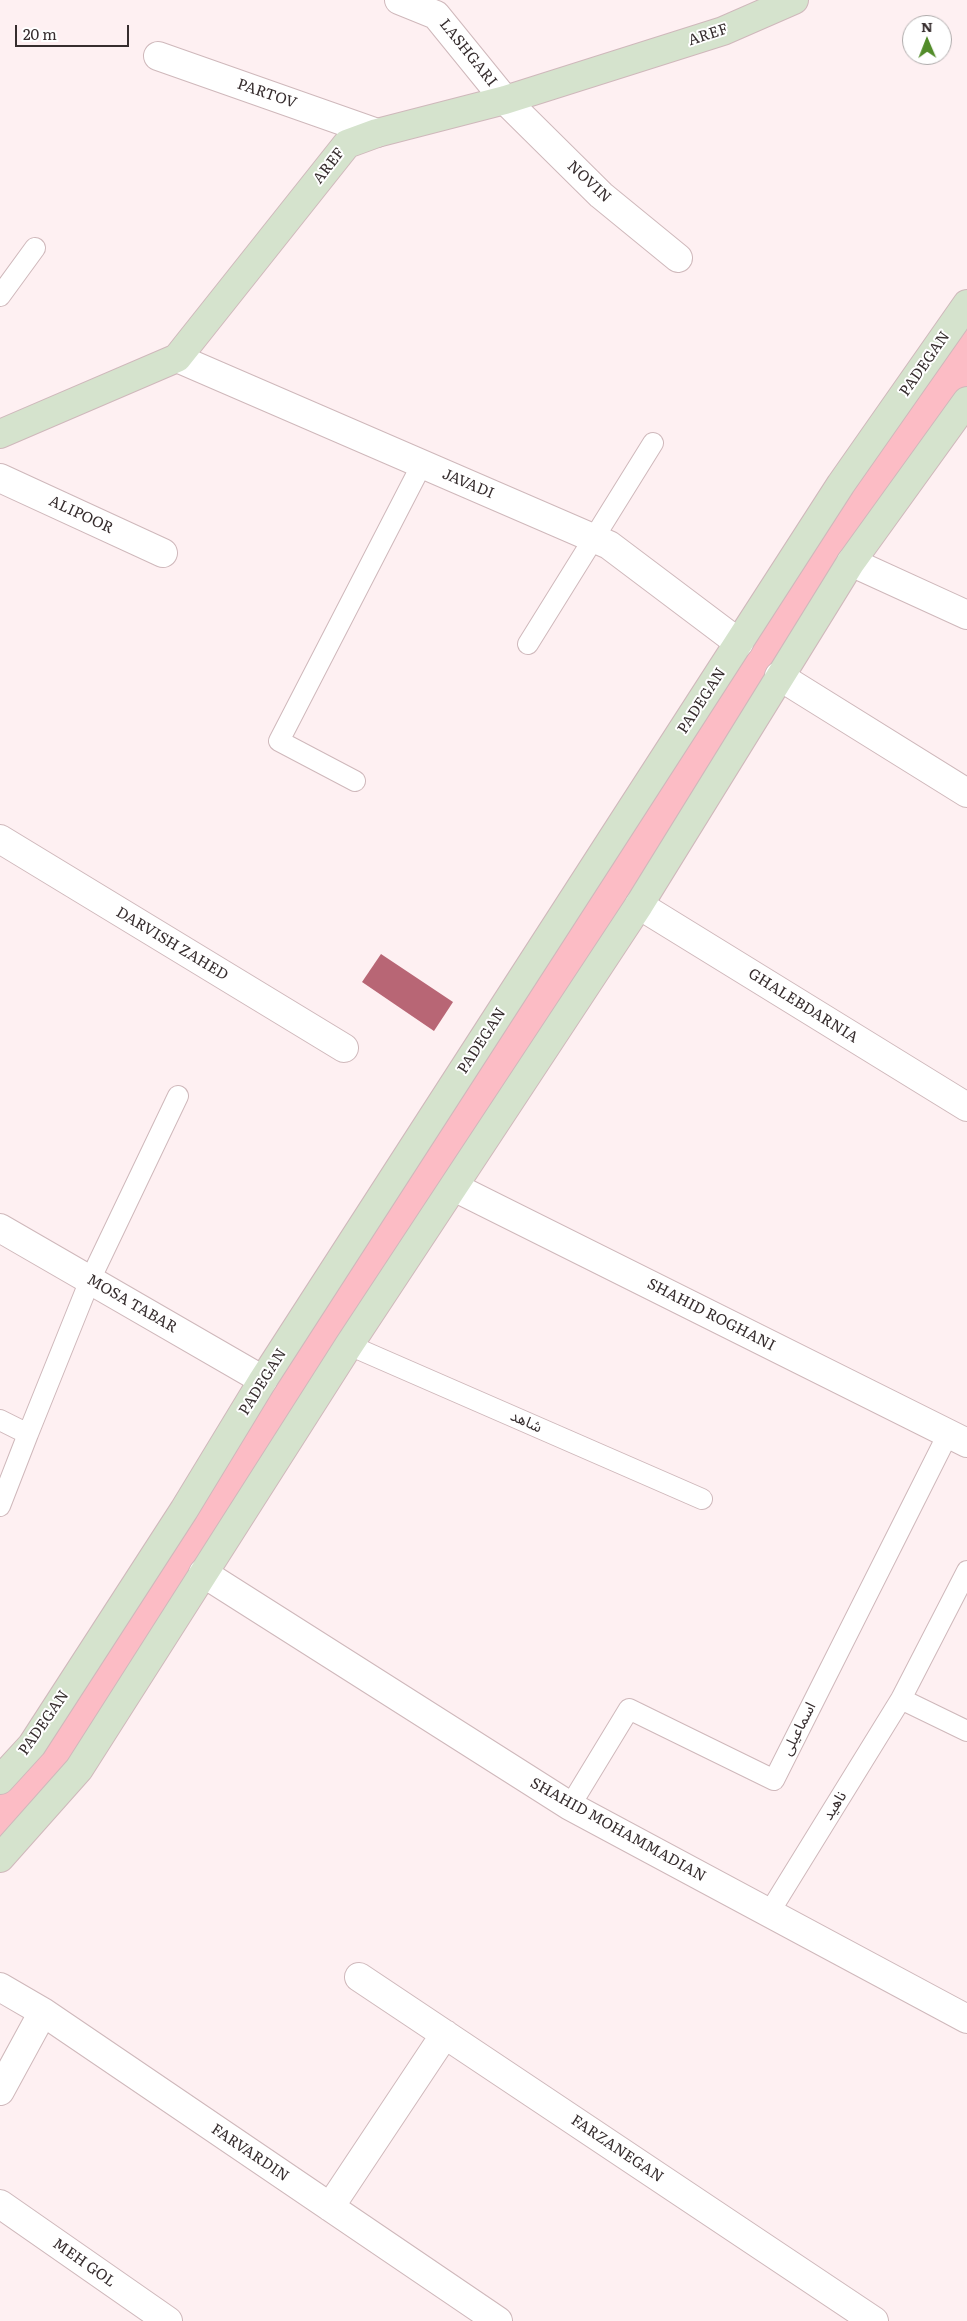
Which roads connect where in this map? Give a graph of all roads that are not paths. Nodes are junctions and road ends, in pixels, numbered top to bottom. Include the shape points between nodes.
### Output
1 (399, 0) edge
2 (794, 0) edge
3 (158, 56) dead end
4 (505, 100) junction
5 (377, 132) junction
6 (35, 248) dead end
7 (678, 258) dead end
8 (0, 296) edge
9 (967, 304) edge
10 (177, 358) junction
11 (967, 401) edge
12 (5, 428) edge
13 (653, 443) dead end
14 (422, 464) junction
15 (0, 478) edge
16 (594, 538) junction
17 (163, 553) dead end
18 (851, 562) junction
19 (967, 615) edge
20 (739, 643) junction
21 (528, 644) dead end
22 (779, 676) junction
23 (355, 781) dead end
24 (967, 794) edge
25 (0, 839) edge
26 (639, 905) junction
27 (344, 1048) dead end
28 (178, 1096) dead end
29 (967, 1107) edge
30 (454, 1187) junction
31 (0, 1228) edge
32 (90, 1280) junction
33 (349, 1345) junction
34 (263, 1380) junction
35 (0, 1420) edge
36 (28, 1434) junction
37 (958, 1439) edge
38 (702, 1499) dead end
39 (0, 1506) edge
40 (967, 1571) edge
41 (204, 1573) junction
42 (901, 1699) junction
43 (967, 1731) edge
44 (0, 1780) edge
45 (570, 1806) junction
46 (0, 1858) edge
47 (769, 1913) junction
48 (359, 1977) dead end
49 (0, 1987) edge
50 (43, 2012) junction
51 (967, 2019) edge
52 (445, 2034) junction
53 (0, 2091) edge
54 (0, 2204) edge
55 (330, 2207) junction
56 (168, 2321) edge
57 (498, 2321) edge
58 (874, 2321) edge

1 - 4 street, LASHGARI via 436,15
2 - 4 main road, AREF via 724,31
3 - 5 street, PARTOV
4 - 5 main road, AREF
4 - 7 street, NOVIN via 601,195
5 - 10 main road, AREF via 347,144
6 - 8 lane
9 - 20 main road, PADEGAN via 841,484
10 - 12 main road, AREF
10 - 14 street, JAVADI
11 - 18 main road
13 - 16 lane
14 - 16 street, JAVADI
14 - 23 lane via 279,741
15 - 17 street, ALIPOOR
16 - 20 street, JAVADI via 609,545
16 - 21 lane
18 - 19 street
18 - 22 main road
20 - 34 main road, PADEGAN
22 - 24 street
22 - 26 main road
25 - 27 street, DARVISH ZAHED
26 - 29 street, GHALEBDARNIA
26 - 30 main road
28 - 32 lane
30 - 33 main road
30 - 37 street, SHAHID ROGHANI
31 - 32 street, MOSA TABAR
32 - 34 street, MOSA TABAR
32 - 36 lane
33 - 38 lane, شاهد
33 - 41 main road
34 - 44 main road, PADEGAN via 184,1510 32,1745
35 - 36 lane
36 - 39 lane
37 - 45 lane, اسماعيلی via 774,1780 629,1709
40 - 42 lane, ناهید
41 - 45 street, SHAHID MOHAMMADIAN
41 - 46 main road via 79,1769
42 - 43 lane
42 - 47 lane, ناهید
45 - 47 street, SHAHID MOHAMMADIAN
47 - 51 street, SHAHID MOHAMMADIAN
48 - 52 street, FARZANEGAN
49 - 50 street, FARVARDIN
50 - 53 street
50 - 55 street, FARVARDIN
52 - 55 street
52 - 58 street, FARZANEGAN
54 - 56 street, MEH GOL
55 - 57 street, FARVARDIN

